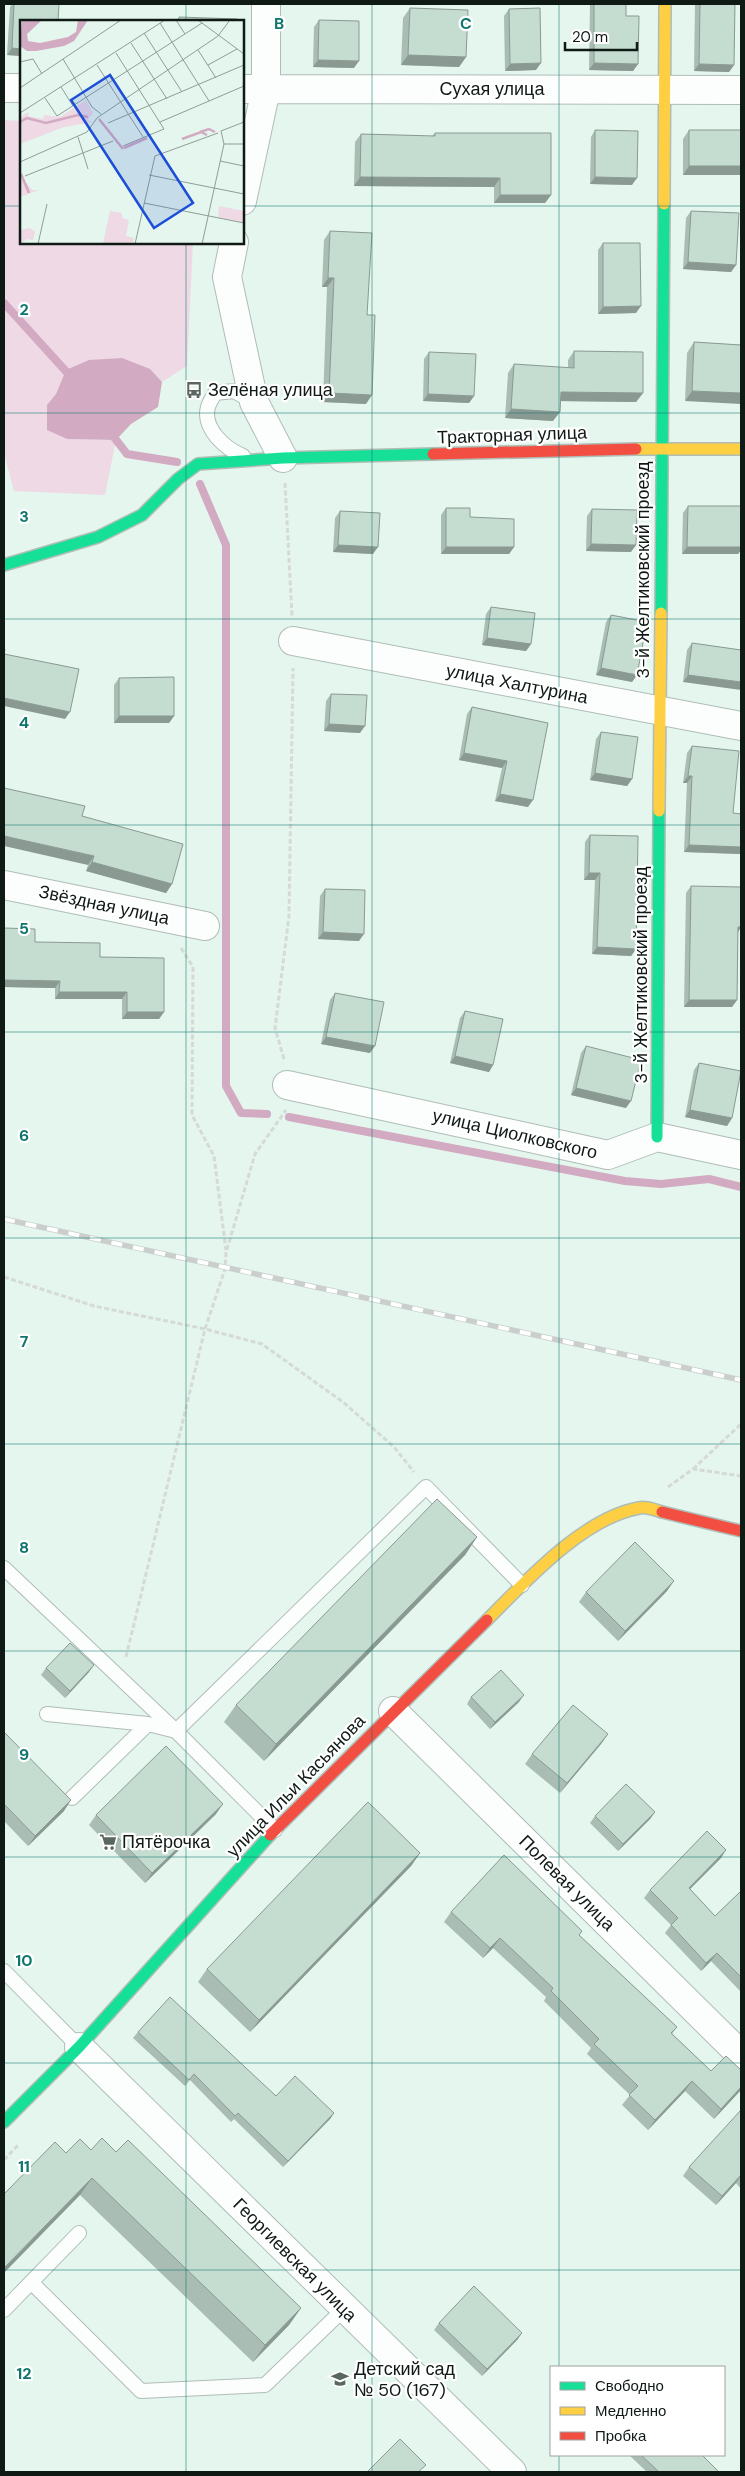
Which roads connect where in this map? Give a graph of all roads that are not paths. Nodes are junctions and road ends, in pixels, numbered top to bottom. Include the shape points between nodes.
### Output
1 (266, 4) edge
2 (665, 4) edge
3 (4, 88) edge
4 (20, 88) edge
5 (254, 89) edge
6 (664, 90) junction
7 (741, 90) edge
8 (244, 182) edge
9 (234, 244) edge
10 (254, 402) junction
11 (662, 448) junction
12 (741, 450) edge
13 (283, 458) junction
14 (253, 461) junction
15 (4, 565) edge
16 (293, 641) road end
17 (660, 711) junction
18 (741, 726) edge
19 (4, 884) edge
20 (205, 926) dead end
21 (288, 1085) road end
22 (657, 1137) junction
23 (741, 1155) edge
24 (741, 1531) edge
25 (4, 1568) edge
26 (522, 1585) junction
27 (393, 1711) junction
28 (47, 1714) dead end
29 (148, 1724) junction
30 (176, 1731) junction
31 (72, 1798) edge
32 (275, 1830) junction
33 (4, 1971) edge
34 (79, 2047) junction
35 (741, 2055) edge
36 (4, 2122) edge
37 (79, 2233) dead end
38 (31, 2282) junction
39 (344, 2309) junction
40 (4, 2310) edge
41 (512, 2472) edge

1 - 5 street
2 - 6 street, 3-й Желтиковский проезд
3 - 4 street
5 - 6 street, Сухая улица
5 - 8 street
6 - 7 street, Сухая улица
6 - 11 street, 3-й Желтиковский проезд
9 - 10 street via 227,277
10 - 13 street
10 - 14 lane via 234,391 215,393 207,408 211,430 228,450
11 - 12 street, Тракторная улица
11 - 13 street, Тракторная улица
11 - 17 street, 3-й Желтиковский проезд
13 - 14 street
14 - 15 street via 198,464 142,515 98,537
16 - 17 street, улица Халтурина
17 - 18 street, улица Халтурина
17 - 22 street, 3-й Желтиковский проезд
19 - 20 street, Звёздная улица
21 - 22 street, улица Циолковского via 608,1155
22 - 23 street
24 - 26 street, улица Ильи Касьянова via 641,1506 611,1518 570,1542
25 - 30 lane
26 - 27 street, улица Ильи Касьянова
26 - 30 lane via 426,1487
27 - 32 street, улица Ильи Касьянова
27 - 35 street, Полевая улица
28 - 29 lane
29 - 30 lane
29 - 31 lane
30 - 32 lane
32 - 34 street, улица Ильи Касьянова
33 - 34 lane
34 - 36 street, улица Ильи Касьянова
34 - 39 street, Георгиевская улица
37 - 38 lane
38 - 39 lane via 141,2391 265,2385
38 - 40 lane
39 - 41 street, Георгиевская улица

